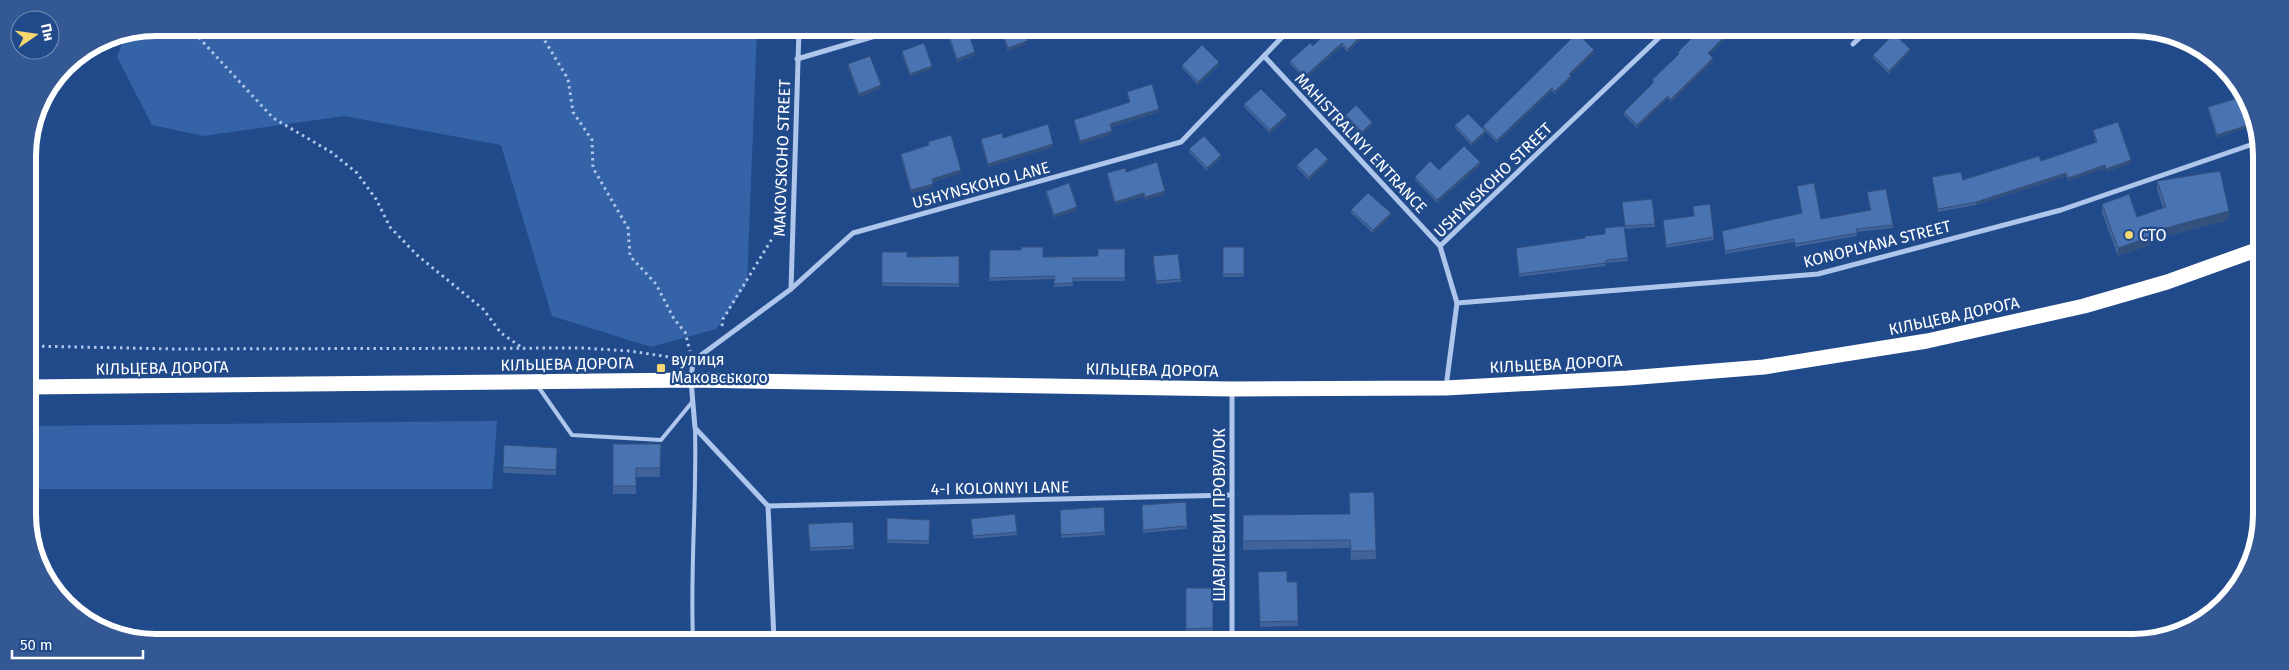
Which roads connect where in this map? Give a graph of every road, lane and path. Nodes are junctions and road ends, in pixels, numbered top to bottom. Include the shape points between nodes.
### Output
1 (197, 36) edge
2 (544, 36) edge
3 (799, 36) edge
4 (875, 36) edge
5 (1283, 36) edge
6 (1661, 36) edge
7 (1861, 36) edge
8 (1853, 44) dead end
9 (1264, 56) junction
10 (797, 59) junction
11 (2252, 144) edge
12 (793, 204) junction
13 (1440, 246) junction
14 (2253, 251) edge
15 (791, 288) junction
16 (1457, 303) junction
17 (720, 341) junction
18 (36, 346) edge
19 (524, 349) junction
20 (693, 361) junction
21 (691, 380) junction
22 (534, 382) junction
23 (36, 387) edge
24 (1446, 388) junction
25 (1232, 389) junction
26 (693, 401) junction
27 (695, 428) junction
28 (1232, 495) junction
29 (768, 506) junction
30 (1232, 633) edge
31 (693, 634) edge
32 (774, 634) edge

1 - 19 path via 273,118 331,152 357,173 376,199 390,227 417,255 483,309 500,332
2 - 20 path via 568,78 573,112 592,140 593,168 628,228 630,256 656,284 674,319 685,332
3 - 10 street, MAKOVSKOHO STREET
4 - 10 street
5 - 9 street, USHYNSKOHO LANE
6 - 13 street, USHYNSKOHO STREET
7 - 8 street
9 - 13 street, MAHISTRALNYI ENTRANCE
9 - 15 street, USHYNSKOHO LANE via 1181,142 853,233
10 - 12 street, MAKOVSKOHO STREET
11 - 16 street, KONOPLYANA STREET via 2061,210 1818,274
12 - 15 street, MAKOVSKOHO STREET
12 - 17 path via 723,319
13 - 16 street, USHYNSKOHO STREET
14 - 24 highway, КІЛЬЦЕВА ДОРОГА via 2175,280 2084,306 1927,341 1764,367
15 - 17 street, USHYNSKOHO LANE
16 - 24 street, USHYNSKOHO STREET
17 - 20 street, USHYNSKOHO LANE
18 - 19 path
19 - 20 path via 630,351
20 - 21 street
21 - 22 highway, КІЛЬЦЕВА ДОРОГА
21 - 25 highway, КІЛЬЦЕВА ДОРОГА
21 - 26 street
22 - 23 highway, КІЛЬЦЕВА ДОРОГА
22 - 26 lane via 572,435 661,440
24 - 25 highway, КІЛЬЦЕВА ДОРОГА
25 - 28 street, ШАВЛІЄВИЙ ПРОВУЛОК
26 - 27 street
27 - 29 street
27 - 31 lane
28 - 29 street, 4-I KOLONNYI LANE
28 - 30 street, ШАВЛІЄВИЙ ПРОВУЛОК
29 - 32 street

